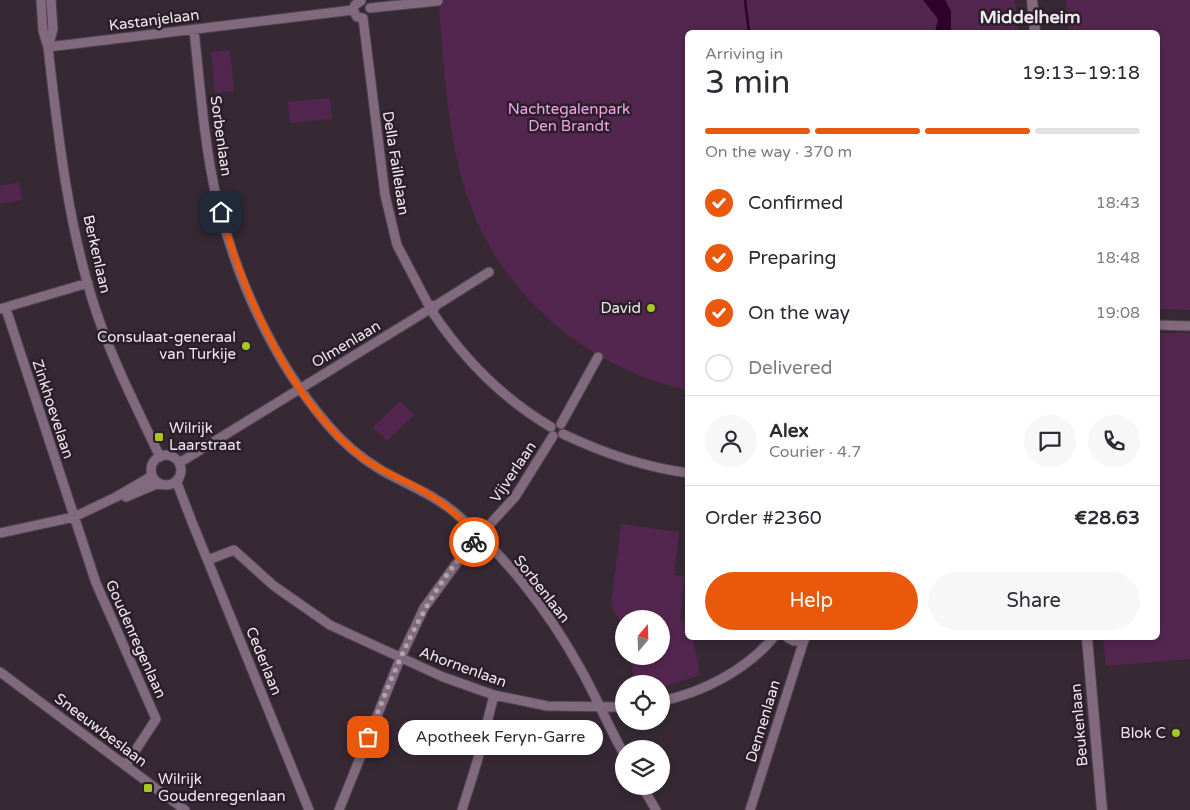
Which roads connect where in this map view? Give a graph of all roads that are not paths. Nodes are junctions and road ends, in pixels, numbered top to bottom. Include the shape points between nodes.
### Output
1 (41, 0) edge
2 (51, 0) edge
3 (1032, 0) edge
4 (361, 1) edge
5 (438, 1) edge
6 (370, 8) junction
7 (353, 10) junction
8 (363, 18) junction
9 (194, 30) junction
10 (1035, 30) edge
11 (48, 47) junction
12 (489, 272) dead end
13 (88, 283) junction
14 (3, 309) edge
15 (430, 309) junction
16 (1160, 325) edge
17 (1190, 326) edge
18 (598, 356) dead end
19 (300, 388) junction
20 (561, 424) junction
21 (552, 431) junction
22 (563, 434) junction
23 (160, 457) junction
24 (179, 463) junction
25 (685, 472) edge
26 (179, 478) junction
27 (156, 480) junction
28 (170, 484) junction
29 (74, 517) junction
30 (192, 522) junction
31 (0, 533) edge
32 (479, 536) junction
33 (208, 560) junction
34 (771, 640) edge
35 (805, 640) edge
36 (1087, 640) edge
37 (400, 659) junction
38 (0, 672) edge
39 (494, 695) junction
40 (670, 700) edge
41 (615, 706) edge
42 (598, 707) junction
43 (617, 740) edge
44 (126, 765) junction
45 (646, 795) edge
46 (651, 808) edge
47 (184, 810) edge
48 (309, 810) edge
49 (339, 810) edge
50 (462, 810) edge
51 (750, 810) edge
52 (1102, 810) edge

1 - 11 street, Berkenlaan
2 - 11 street, Berkenlaan via 53,29
3 - 10 street
4 - 6 street
4 - 7 street
5 - 6 street
6 - 8 street via 369,15
7 - 8 street via 356,17
7 - 9 street, Kastanjelaan
8 - 15 street, Della Faillelaan via 385,195 397,245
9 - 11 street, Kastanjelaan
9 - 19 street, Sorbenlaan via 211,166 230,244 240,275 269,336
11 - 13 street, Berkenlaan via 66,177
12 - 15 street, Olmenlaan
13 - 14 street
13 - 23 street, Berkenlaan via 119,371
14 - 29 street, Zinkhoevelaan
15 - 19 street, Olmenlaan
15 - 21 street, Della Faillelaan via 460,352 485,377
16 - 17 street
18 - 20 street
19 - 24 street, Olmenlaan
19 - 32 street, Sorbenlaan via 327,424 363,458 432,496
20 - 21 street via 554,424
20 - 22 street via 564,426
21 - 22 street via 559,437
21 - 32 street, Vijverlaan via 515,497
22 - 25 street via 636,463
23 - 24 street via 172,457
23 - 27 street via 151,467
24 - 26 street
26 - 28 street
26 - 30 street, Cederlaan via 177,483
27 - 28 street
27 - 29 street
28 - 30 street, Cederlaan
29 - 31 street
29 - 44 street, Goudenregenlaan via 96,583 156,719
30 - 33 street, Cederlaan
32 - 37 street, Vijverlaan via 424,608
32 - 42 street, Sorbenlaan via 519,579 547,616 579,666
33 - 37 street, Ahornenlaan via 234,550 274,586 330,625
33 - 48 street, Cederlaan
34 - 40 street via 747,663 716,682
35 - 51 street, Dennenlaan
36 - 52 street, Beukenlaan
37 - 39 street, Ahornenlaan
37 - 49 street, Vijverlaan
38 - 44 street, Sneeuwbeslaan
39 - 42 street, Ahornenlaan via 547,706
39 - 50 street
41 - 42 street, Ahornenlaan
42 - 43 street, Sorbenlaan
44 - 47 street, Sneeuwbeslaan
45 - 46 street

